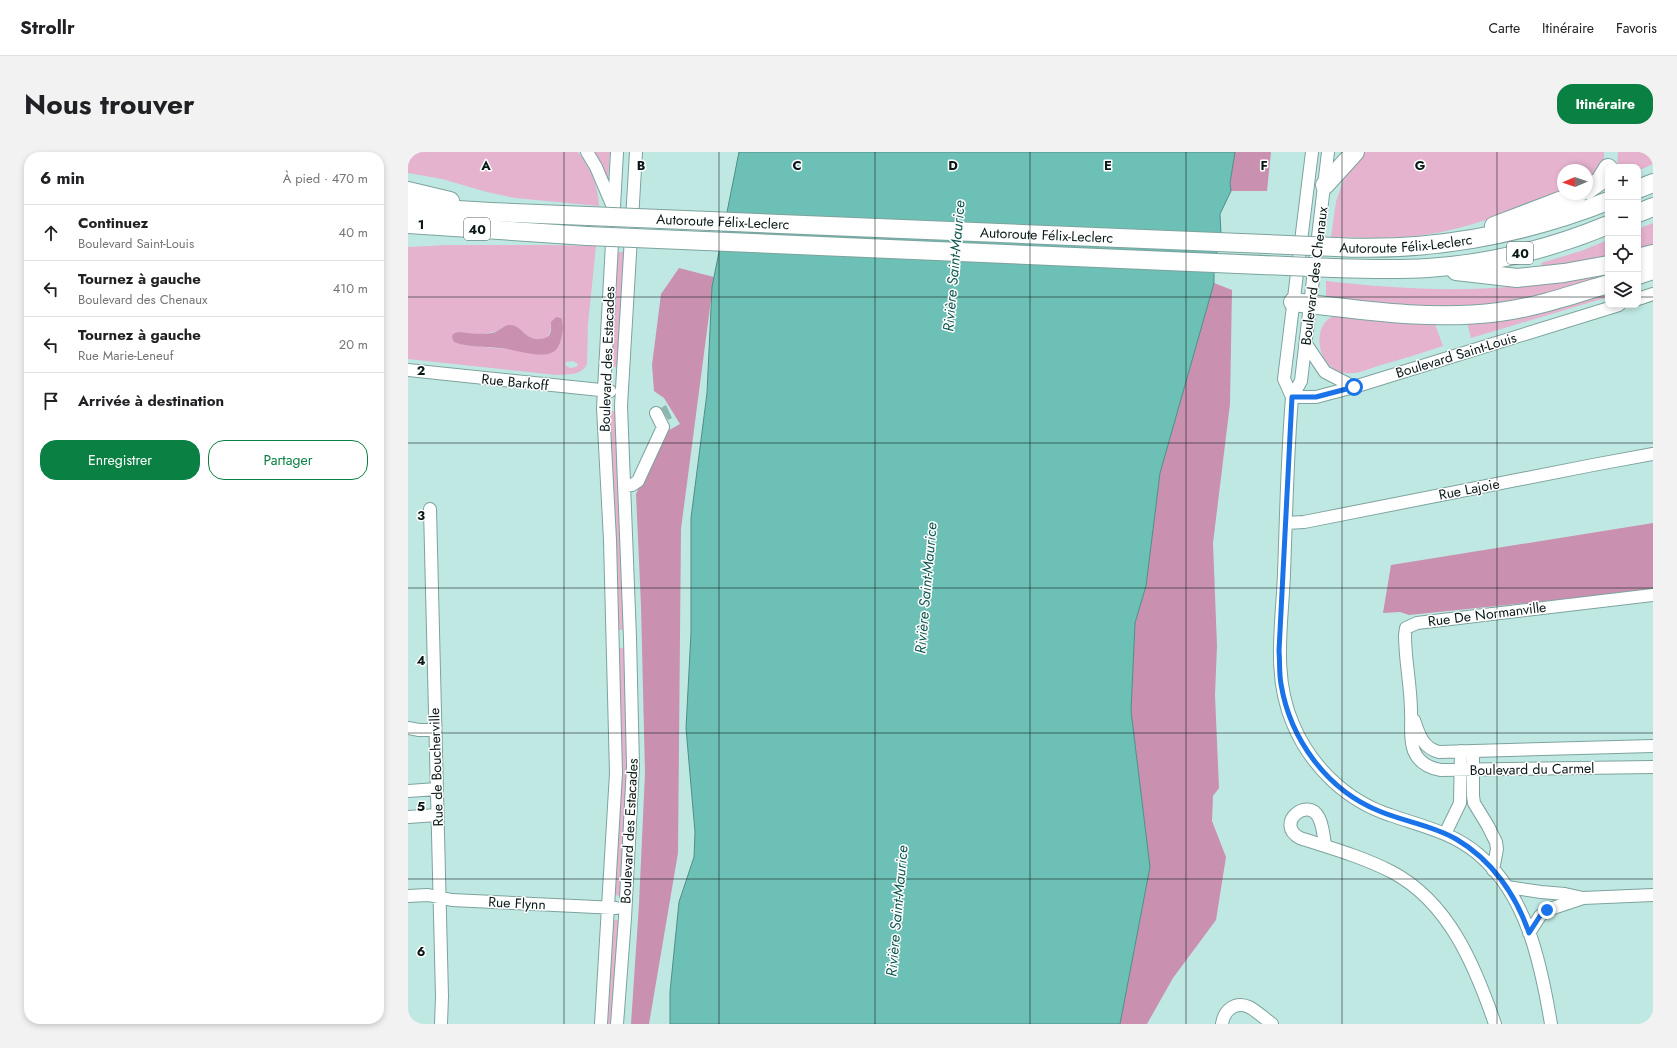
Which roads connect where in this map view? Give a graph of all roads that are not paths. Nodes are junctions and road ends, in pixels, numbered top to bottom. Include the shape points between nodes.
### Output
1 (587, 152) edge
2 (617, 152) edge
3 (636, 152) edge
4 (1312, 152) edge
5 (1328, 152) edge
6 (1355, 152) edge
7 (1609, 152) edge
8 (1608, 164) edge
9 (1605, 173) edge
10 (1653, 183) edge
11 (1325, 185) junction
12 (1593, 186) edge
13 (1641, 188) edge
14 (408, 191) edge
15 (1562, 200) edge
16 (1605, 202) edge
17 (408, 207) edge
18 (1653, 207) edge
19 (613, 208) junction
20 (491, 212) junction
21 (1641, 212) edge
22 (408, 224) edge
23 (1605, 226) edge
24 (547, 234) junction
25 (408, 236) edge
26 (1450, 242) junction
27 (1653, 254) edge
28 (1641, 257) edge
29 (1605, 266) edge
30 (1429, 268) junction
31 (1653, 270) edge
32 (1641, 274) edge
33 (1605, 285) edge
34 (1653, 294) edge
35 (1641, 298) edge
36 (1302, 303) junction
37 (1609, 308) edge
38 (1306, 344) junction
39 (408, 370) edge
40 (1354, 387) junction
41 (603, 391) junction
42 (621, 392) junction
43 (1292, 397) junction
44 (656, 413) dead end
45 (1653, 454) edge
46 (624, 486) junction
47 (430, 509) dead end
48 (1286, 523) junction
49 (1653, 595) edge
50 (630, 638) junction
51 (613, 639) junction
52 (1411, 712) junction
53 (408, 728) edge
54 (435, 730) junction
55 (1426, 745) joint
56 (1653, 746) edge
57 (1461, 751) junction
58 (1473, 751) junction
59 (1417, 756) joint
60 (1653, 767) edge
61 (1473, 769) junction
62 (1461, 770) junction
63 (437, 789) junction
64 (408, 791) edge
65 (437, 815) junction
66 (408, 817) edge
67 (1445, 834) junction
68 (1325, 846) dead end
69 (1493, 870) junction
70 (1507, 887) junction
71 (1653, 895) edge
72 (408, 896) edge
73 (440, 898) junction
74 (1583, 898) junction
75 (608, 907) junction
76 (626, 908) junction
77 (1529, 933) junction
78 (441, 1024) edge
79 (601, 1024) edge
80 (617, 1024) edge
81 (1222, 1024) edge
82 (1272, 1024) edge
83 (1495, 1024) edge
84 (1551, 1024) edge

1 - 19 street
2 - 19 street, Boulevard des Estacades
3 - 42 street, Boulevard des Estacades
4 - 36 street, Boulevard des Chenaux
5 - 11 street, Boulevard des Chenaux
6 - 11 highway
7 - 8 highway
9 - 12 highway
10 - 13 highway
11 - 36 street, Boulevard des Chenaux
14 - 20 highway
15 - 26 highway
16 - 26 highway, Autoroute Félix-Leclerc / 40 via 1535,226
17 - 20 highway, Autoroute Félix-Leclerc / 40
18 - 21 highway
19 - 41 street, Boulevard des Estacades
20 - 26 highway, Autoroute Félix-Leclerc / 40, bridge via 1336,247 1385,248
22 - 24 highway, Autoroute Félix-Leclerc / 40
23 - 30 highway, Autoroute Félix-Leclerc / 40 via 1528,251
24 - 25 highway
24 - 30 highway, Autoroute Félix-Leclerc / 40, bridge via 1333,268
27 - 28 highway
29 - 30 highway via 1517,278
31 - 32 highway
33 - 36 highway via 1527,308 1471,315 1425,315
34 - 35 street
36 - 38 street, Boulevard des Chenaux
36 - 43 street, Boulevard des Chenaux via 1284,380
37 - 40 street, Boulevard Saint-Louis
38 - 40 street via 1325,372
38 - 43 street, Boulevard des Chenaux via 1301,381
39 - 41 street, Rue Barkoff
40 - 43 street, Boulevard Saint-Louis via 1316,397
41 - 42 street, Rue Barkoff
41 - 51 street, Boulevard des Estacades
42 - 46 street, Boulevard des Estacades
43 - 48 street, Boulevard des Chenaux
44 - 46 street via 667,425 638,481
45 - 48 street, Rue Lajoie via 1304,522
46 - 50 street, Boulevard des Estacades
47 - 54 street, Rue de Boucherville
48 - 67 street, Boulevard des Chenaux via 1280,672 1282,690 1297,734 1329,778 1349,794 1378,811
49 - 52 street, Rue De Normanville via 1410,625 1405,631 1405,641
50 - 51 street
50 - 76 street, Boulevard des Estacades via 633,766
51 - 75 street, Boulevard des Estacades via 616,772
52 - 55 street, Rue De Normanville
52 - 59 street, Rue De Normanville via 1411,737
53 - 54 street
54 - 63 street, Rue de Boucherville
55 - 57 street, Boulevard du Carmel via 1439,752
56 - 58 street, Boulevard du Carmel
57 - 58 street, Boulevard du Carmel
57 - 62 street
58 - 61 street
59 - 62 street, Boulevard du Carmel via 1435,769
60 - 61 street, Boulevard du Carmel
61 - 62 street, Boulevard du Carmel
61 - 69 street via 1474,803 1496,842
62 - 67 street via 1460,803
63 - 64 street
63 - 65 street, Rue de Boucherville
65 - 66 street
65 - 73 street, Rue de Boucherville
67 - 69 street, Boulevard des Chenaux via 1477,853
68 - 83 street via 1392,872 1430,900 1445,919 1471,963
69 - 70 street, Boulevard des Chenaux
70 - 74 street
70 - 77 street, Boulevard des Chenaux via 1520,908
71 - 74 street
72 - 73 street, Rue Flynn via 428,895
73 - 75 street, Rue Flynn
73 - 78 street, Rue de Boucherville
74 - 77 street via 1547,910
75 - 76 street, Rue Flynn
75 - 79 street, Boulevard des Estacades
76 - 80 street, Boulevard des Estacades
77 - 84 street, Boulevard des Chenaux
81 - 82 street via 1227,1010 1241,1005 1251,1008

